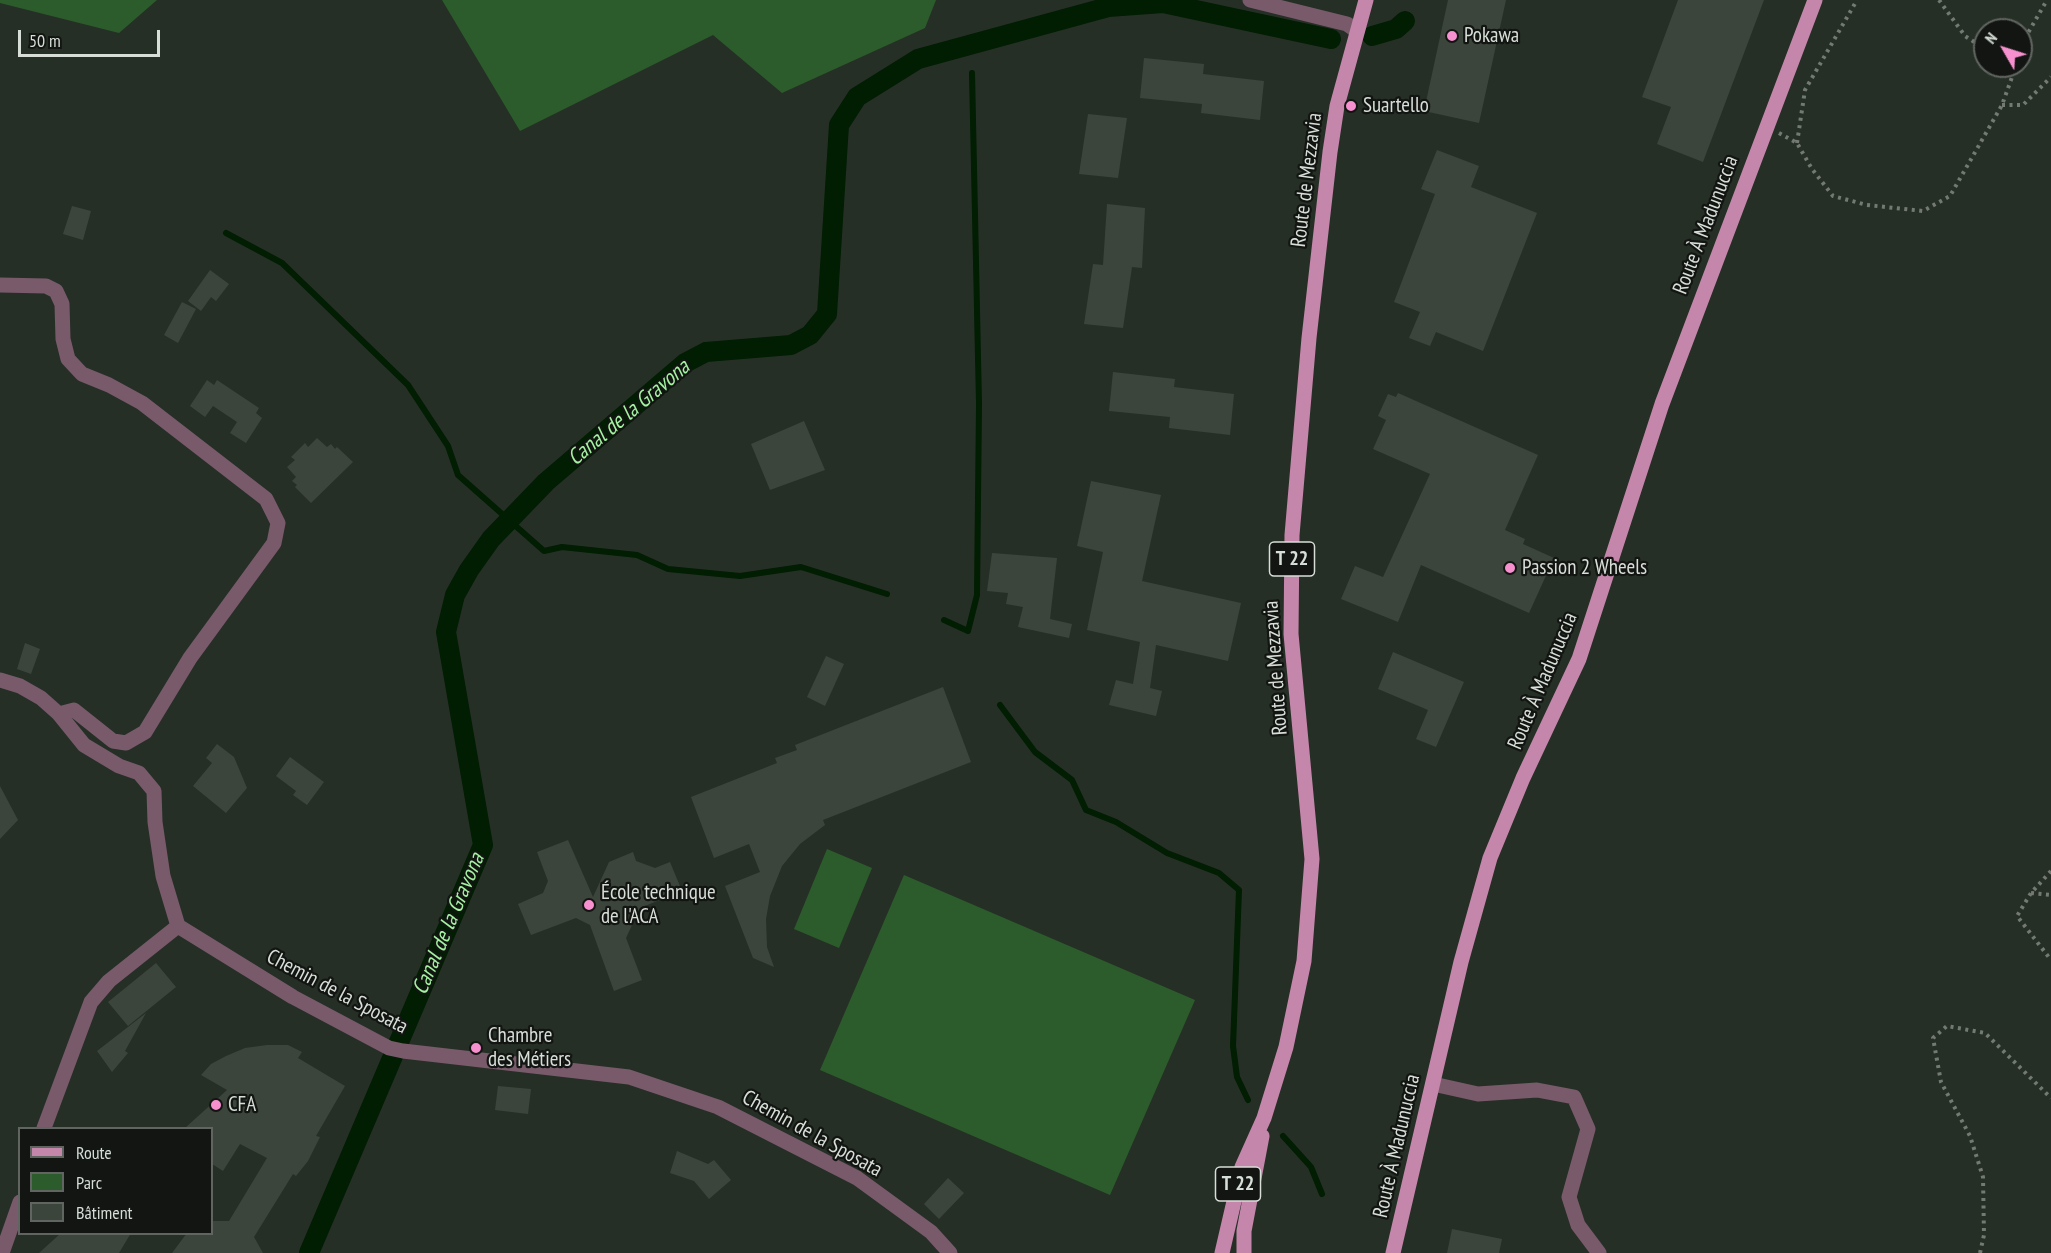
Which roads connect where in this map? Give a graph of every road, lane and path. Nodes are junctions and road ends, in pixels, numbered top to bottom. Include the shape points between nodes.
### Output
1 (1250, 0) edge
2 (1366, 0) edge
3 (1815, 0) edge
4 (1857, 0) edge
5 (1939, 0) edge
6 (2047, 0) edge
7 (2033, 24) edge
8 (1357, 31) junction
9 (1973, 41) edge
10 (2051, 77) edge
11 (2011, 78) edge
12 (2002, 105) junction
13 (1766, 126) junction
14 (1797, 143) junction
15 (0, 285) edge
16 (0, 680) edge
17 (59, 714) junction
18 (2051, 871) edge
19 (2031, 893) junction
20 (2051, 895) edge
21 (178, 926) junction
22 (2051, 960) edge
23 (1433, 1084) junction
24 (2051, 1098) edge
25 (1264, 1118) junction
26 (45, 1127) edge
27 (18, 1208) edge
28 (2, 1253) edge
29 (950, 1253) edge
30 (1222, 1253) edge
31 (1244, 1253) edge
32 (1393, 1253) edge
33 (1599, 1253) edge
34 (1980, 1253) edge

1 - 8 street via 1347,24
2 - 8 main road, Route de Mezzavia / T 22
3 - 13 main road, Route À Madunuccia
4 - 14 path via 1805,90
5 - 9 path
6 - 7 path
8 - 25 main road, Route de Mezzavia / T 22 via 1330,152 1292,535 1291,634 1312,859 1304,961 1286,1047
10 - 12 path via 2023,105
11 - 12 path
12 - 14 path via 1950,196 1923,211 1867,205 1833,195 1812,170
13 - 14 path
13 - 23 main road, Route À Madunuccia via 1662,404 1579,659 1490,858
15 - 17 street via 46,286 56,291 62,304 68,358 82,374 142,404 266,499 278,523 274,543 190,658 145,732 126,743 113,741 74,710
16 - 17 street via 41,698
17 - 21 street via 84,745 119,766 139,772 154,791 163,876
18 - 19 path
19 - 20 path
19 - 22 path via 2017,916
21 - 26 street via 109,981 91,1002
21 - 29 street, Chemin de la Sposata via 293,997 396,1049 629,1077 718,1107 857,1178 931,1232
23 - 32 main road, Route À Madunuccia
23 - 33 street via 1478,1094 1537,1090 1574,1097 1588,1129 1569,1197 1578,1226
24 - 34 path via 1985,1033 1947,1026 1933,1038 1941,1083 1971,1136 1983,1177 1984,1235
25 - 30 main road, Route de Mezzavia / T 22 via 1242,1167
25 - 31 main road, Route de Mezzavia / T 22 via 1244,1231
27 - 28 street

